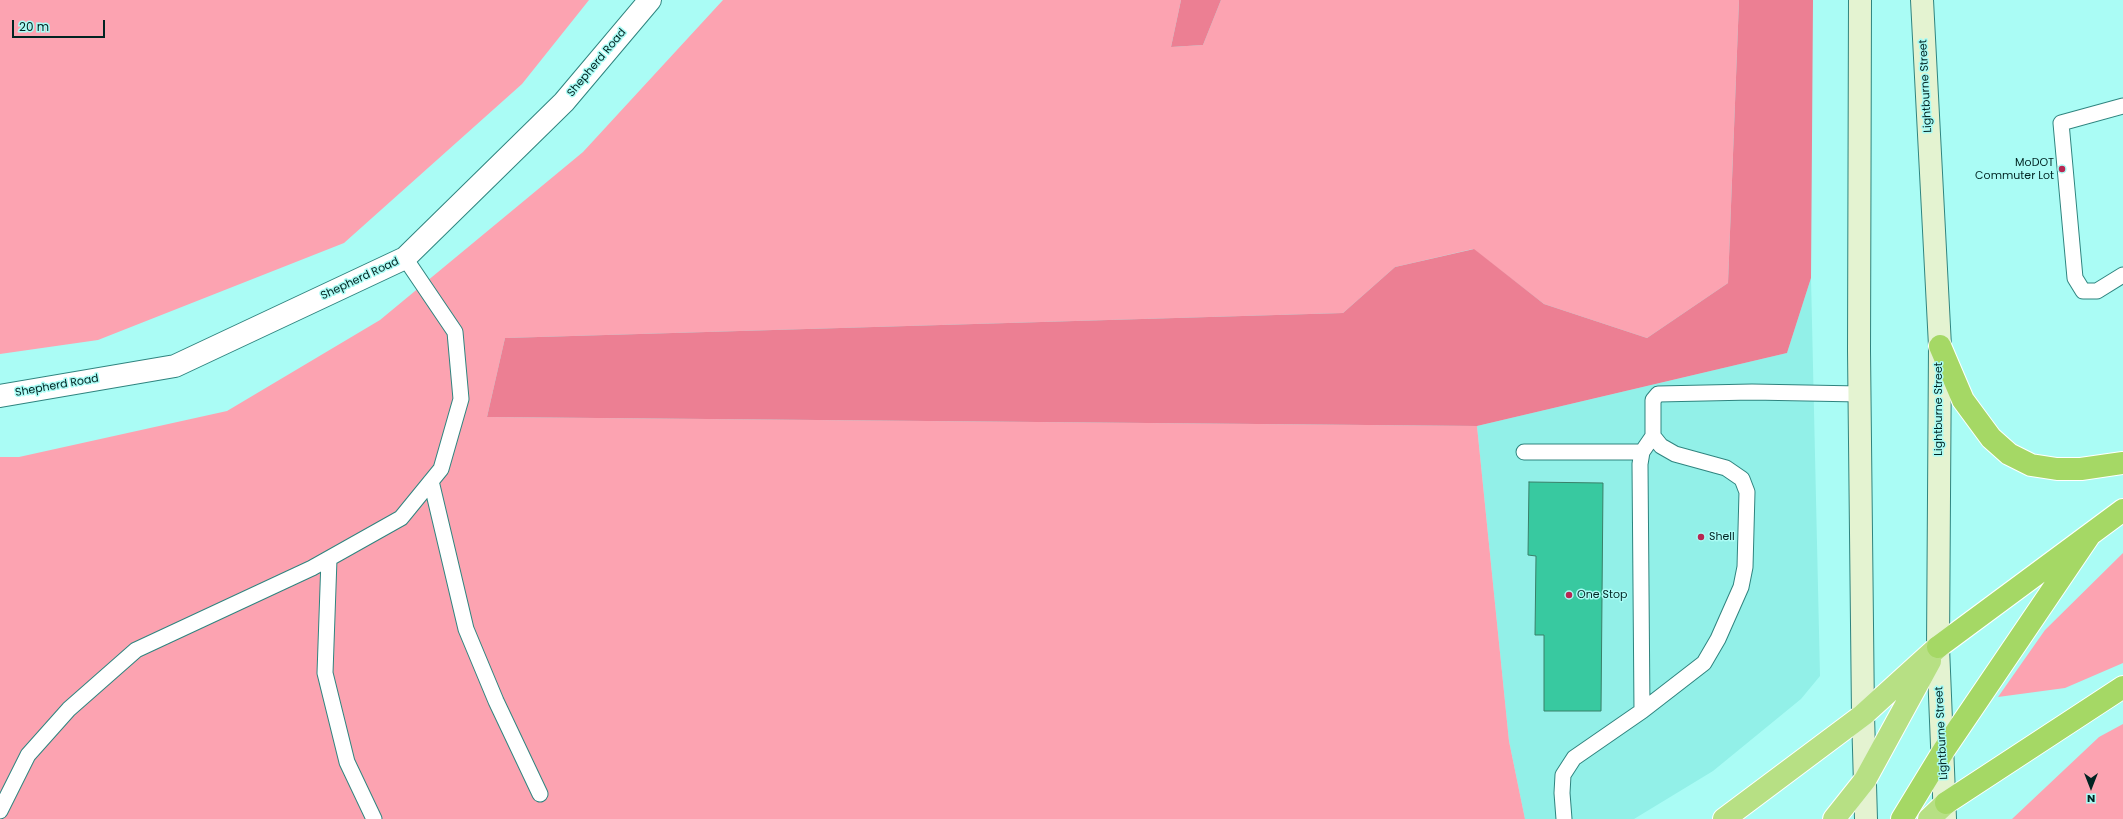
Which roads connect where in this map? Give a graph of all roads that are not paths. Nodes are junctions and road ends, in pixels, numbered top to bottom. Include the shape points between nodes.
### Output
1 (650, 0) edge
2 (1860, 0) edge
3 (1922, 0) edge
4 (2123, 106) edge
5 (405, 258) junction
6 (2123, 275) edge
7 (1940, 346) junction
8 (1860, 394) junction
9 (0, 396) edge
10 (1653, 436) junction
11 (1524, 452) dead end
12 (1642, 452) junction
13 (2123, 463) edge
14 (431, 481) junction
15 (2123, 510) edge
16 (2089, 536) junction
17 (329, 558) junction
18 (1938, 647) junction
19 (2123, 687) edge
20 (1642, 711) junction
21 (1863, 715) junction
22 (1944, 750) junction
23 (1865, 780) junction
24 (540, 794) dead end
25 (0, 811) edge
26 (1945, 811) edge
27 (374, 819) edge
28 (1564, 819) edge
29 (1724, 819) edge
30 (1834, 819) edge
31 (1866, 819) edge
32 (1902, 819) edge
33 (1929, 819) edge

1 - 5 street, Shepherd Road via 564,102
2 - 8 main road
3 - 7 main road, Lightburne Street
4 - 6 lane via 2061,123 2075,278 2083,291 2097,291
5 - 9 street, Shepherd Road via 174,366
5 - 14 lane via 455,332 461,399 441,469
7 - 13 highway via 1963,400 1991,438 2009,454 2031,465 2056,469 2081,469
7 - 18 main road, Lightburne Street
8 - 10 lane via 1658,394 1653,400
8 - 21 main road
10 - 12 lane
10 - 20 lane via 1661,446 1676,454 1726,468 1742,479 1747,492 1745,567 1741,587 1728,619 1704,663
11 - 12 lane
12 - 20 lane
14 - 17 lane via 401,518
14 - 24 lane via 466,629 496,701
15 - 16 highway
16 - 18 highway
16 - 22 highway
17 - 25 lane via 136,650 69,709 28,755
17 - 27 lane via 325,673 347,762
18 - 21 highway
18 - 22 main road, Lightburne Street
18 - 23 highway
19 - 26 highway
20 - 28 lane via 1574,758 1563,775
21 - 23 main road
21 - 29 highway
22 - 26 main road, Lightburne Street
22 - 32 highway
23 - 30 highway
23 - 31 main road
26 - 33 highway

